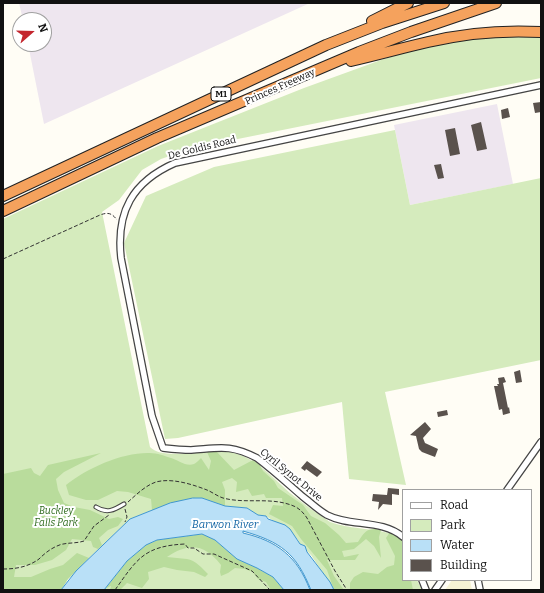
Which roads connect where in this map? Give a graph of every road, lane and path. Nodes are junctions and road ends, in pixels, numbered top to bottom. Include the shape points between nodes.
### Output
1 (408, 3) edge
2 (444, 3) edge
3 (496, 3) edge
4 (541, 32) edge
5 (326, 45) junction
6 (327, 66) junction
7 (541, 85) edge
8 (3, 196) edge
9 (3, 211) edge
10 (121, 226) junction
11 (3, 259) edge
12 (541, 442) edge
13 (163, 448) joint
14 (508, 489) edge
15 (124, 504) junction
16 (96, 507) dead end
17 (110, 511) junction
18 (125, 522) dead end
19 (402, 536) edge
20 (3, 569) edge
21 (441, 581) edge
22 (115, 590) edge
23 (270, 590) edge
24 (347, 590) edge
25 (434, 590) edge

1 - 5 highway
2 - 5 highway, Princes Freeway / M1
3 - 6 highway, Princes Freeway / M1 via 411,32
4 - 6 highway via 481,33 429,41
5 - 8 highway, Princes Freeway / M1
6 - 9 highway, Princes Freeway / M1 via 157,138
7 - 10 street, De Goldis Road via 174,163 159,170 137,189 130,200
10 - 11 path via 111,214 106,213
10 - 13 street, De Goldis Road via 121,258 152,416
12 - 14 street
13 - 19 street, Cyril Synot Drive via 182,450 227,447 248,454 257,458 327,515 379,526
15 - 17 lane
15 - 18 path via 127,517
15 - 24 path via 150,485 169,480 238,501 270,501 292,505 302,511 307,518
16 - 17 lane
17 - 20 path via 109,515 94,526 84,541 59,545 23,567
21 - 25 street
22 - 23 path via 140,558 148,552 185,544 188,548 194,548 203,554 214,554 252,571

